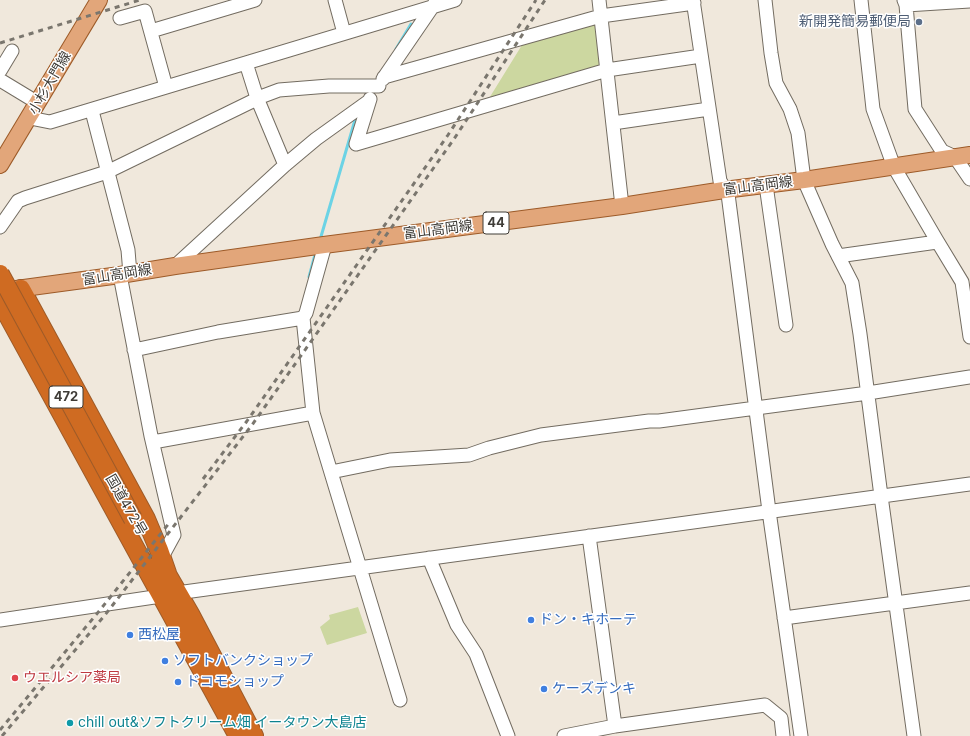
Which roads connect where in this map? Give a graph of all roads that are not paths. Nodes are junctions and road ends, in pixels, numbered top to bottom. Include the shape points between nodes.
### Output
1 (99, 0) edge
2 (255, 0) edge
3 (335, 0) edge
4 (455, 0) edge
5 (600, 0) edge
6 (765, 0) edge
7 (861, 0) edge
8 (970, 1) edge
9 (694, 2) edge
10 (435, 3) edge
11 (905, 3) edge
12 (601, 16) junction
13 (120, 18) dead end
14 (151, 31) junction
15 (344, 33) junction
16 (12, 51) dead end
17 (701, 56) junction
18 (246, 63) junction
19 (607, 70) junction
20 (0, 71) edge
21 (0, 80) edge
22 (382, 81) junction
23 (166, 87) junction
24 (257, 98) junction
25 (369, 101) junction
26 (38, 103) junction
27 (709, 109) junction
28 (92, 111) junction
29 (30, 118) junction
30 (613, 123) junction
31 (963, 156) edge
32 (0, 165) edge
33 (285, 165) junction
34 (894, 166) junction
35 (107, 172) junction
36 (970, 179) edge
37 (804, 180) junction
38 (766, 185) junction
39 (724, 190) junction
40 (622, 206) junction
41 (0, 227) edge
42 (937, 242) junction
43 (325, 245) junction
44 (838, 256) junction
45 (175, 266) junction
46 (0, 274) edge
47 (125, 274) junction
48 (21, 289) junction
49 (0, 291) edge
50 (0, 301) edge
51 (303, 318) junction
52 (0, 321) edge
53 (786, 325) dead end
54 (970, 337) edge
55 (134, 350) junction
56 (970, 378) edge
57 (868, 393) junction
58 (756, 408) junction
59 (313, 413) junction
60 (152, 442) junction
61 (331, 472) junction
62 (970, 484) edge
63 (881, 496) junction
64 (769, 511) junction
65 (126, 518) junction
66 (589, 536) junction
67 (428, 558) junction
68 (361, 568) junction
69 (164, 580) junction
70 (970, 593) edge
71 (896, 603) junction
72 (784, 618) junction
73 (0, 620) edge
74 (400, 700) dead end
75 (615, 726) junction
76 (238, 736) edge
77 (254, 736) edge
78 (508, 736) edge
79 (564, 736) edge
80 (783, 736) edge
81 (801, 736) edge
82 (914, 736) edge

1 - 26 main road, 小杉大門線
2 - 14 street
3 - 15 street
4 - 10 street
5 - 12 street
6 - 37 street via 776,83 790,109 798,133
7 - 34 street via 873,109
8 - 11 street
9 - 12 street
9 - 17 street
10 - 15 street
10 - 22 street
11 - 31 street via 915,109 942,151
12 - 19 street
12 - 22 street
13 - 14 street via 145,11
14 - 23 street
15 - 18 street
16 - 20 street
17 - 19 street
17 - 27 street
18 - 23 street
18 - 24 street
19 - 25 street via 356,144
19 - 30 street
21 - 26 street
22 - 24 street via 279,90
22 - 25 street
23 - 28 street
24 - 33 street
24 - 35 street
25 - 33 street
26 - 29 main road, 小杉大門線
27 - 30 street
27 - 39 street via 720,182
28 - 29 street via 50,122
28 - 35 street
29 - 32 main road, 小杉大門線
30 - 40 street
31 - 34 main road, 富山高岡線 / 44
31 - 36 street
33 - 45 street
34 - 37 main road, 富山高岡線 / 44
34 - 42 street
35 - 41 street via 18,201
35 - 47 street via 128,250
37 - 38 main road, 富山高岡線 / 44
37 - 44 street
38 - 39 main road, 富山高岡線 / 44
38 - 53 street
39 - 40 main road, 富山高岡線 / 44
39 - 58 street via 728,194
40 - 43 main road, 富山高岡線 / 44
42 - 44 street
42 - 54 street via 962,282
43 - 45 main road, 富山高岡線 / 44
43 - 51 street
44 - 57 street via 852,283
45 - 47 main road, 富山高岡線 / 44
46 - 65 highway, 国道472号 / 472, bridge
47 - 48 main road, 富山高岡線 / 44
47 - 55 street
48 - 49 main road, 富山高岡線 / 44
48 - 69 highway via 146,519
50 - 65 highway, 国道472号 / 472
51 - 55 street via 218,332
51 - 59 street
52 - 69 highway via 138,570 140,573
55 - 60 street
56 - 57 street
57 - 58 street
57 - 63 street
58 - 61 street via 541,435 469,455 390,460
58 - 64 street
59 - 60 street
59 - 61 street
60 - 69 street via 174,535
61 - 68 street
62 - 63 street
63 - 64 street
63 - 71 street
64 - 66 street
64 - 72 street
65 - 69 highway, 国道472号 / 472
66 - 67 street
66 - 75 street
67 - 68 street
67 - 78 street via 457,624 476,654
68 - 69 street
68 - 74 street
69 - 73 street
69 - 76 highway, 国道472号 / 472
69 - 77 highway, 国道472号 / 472 via 190,614
70 - 71 street
71 - 72 street
71 - 82 street
72 - 81 street
75 - 79 street
75 - 80 street via 764,705 781,718

